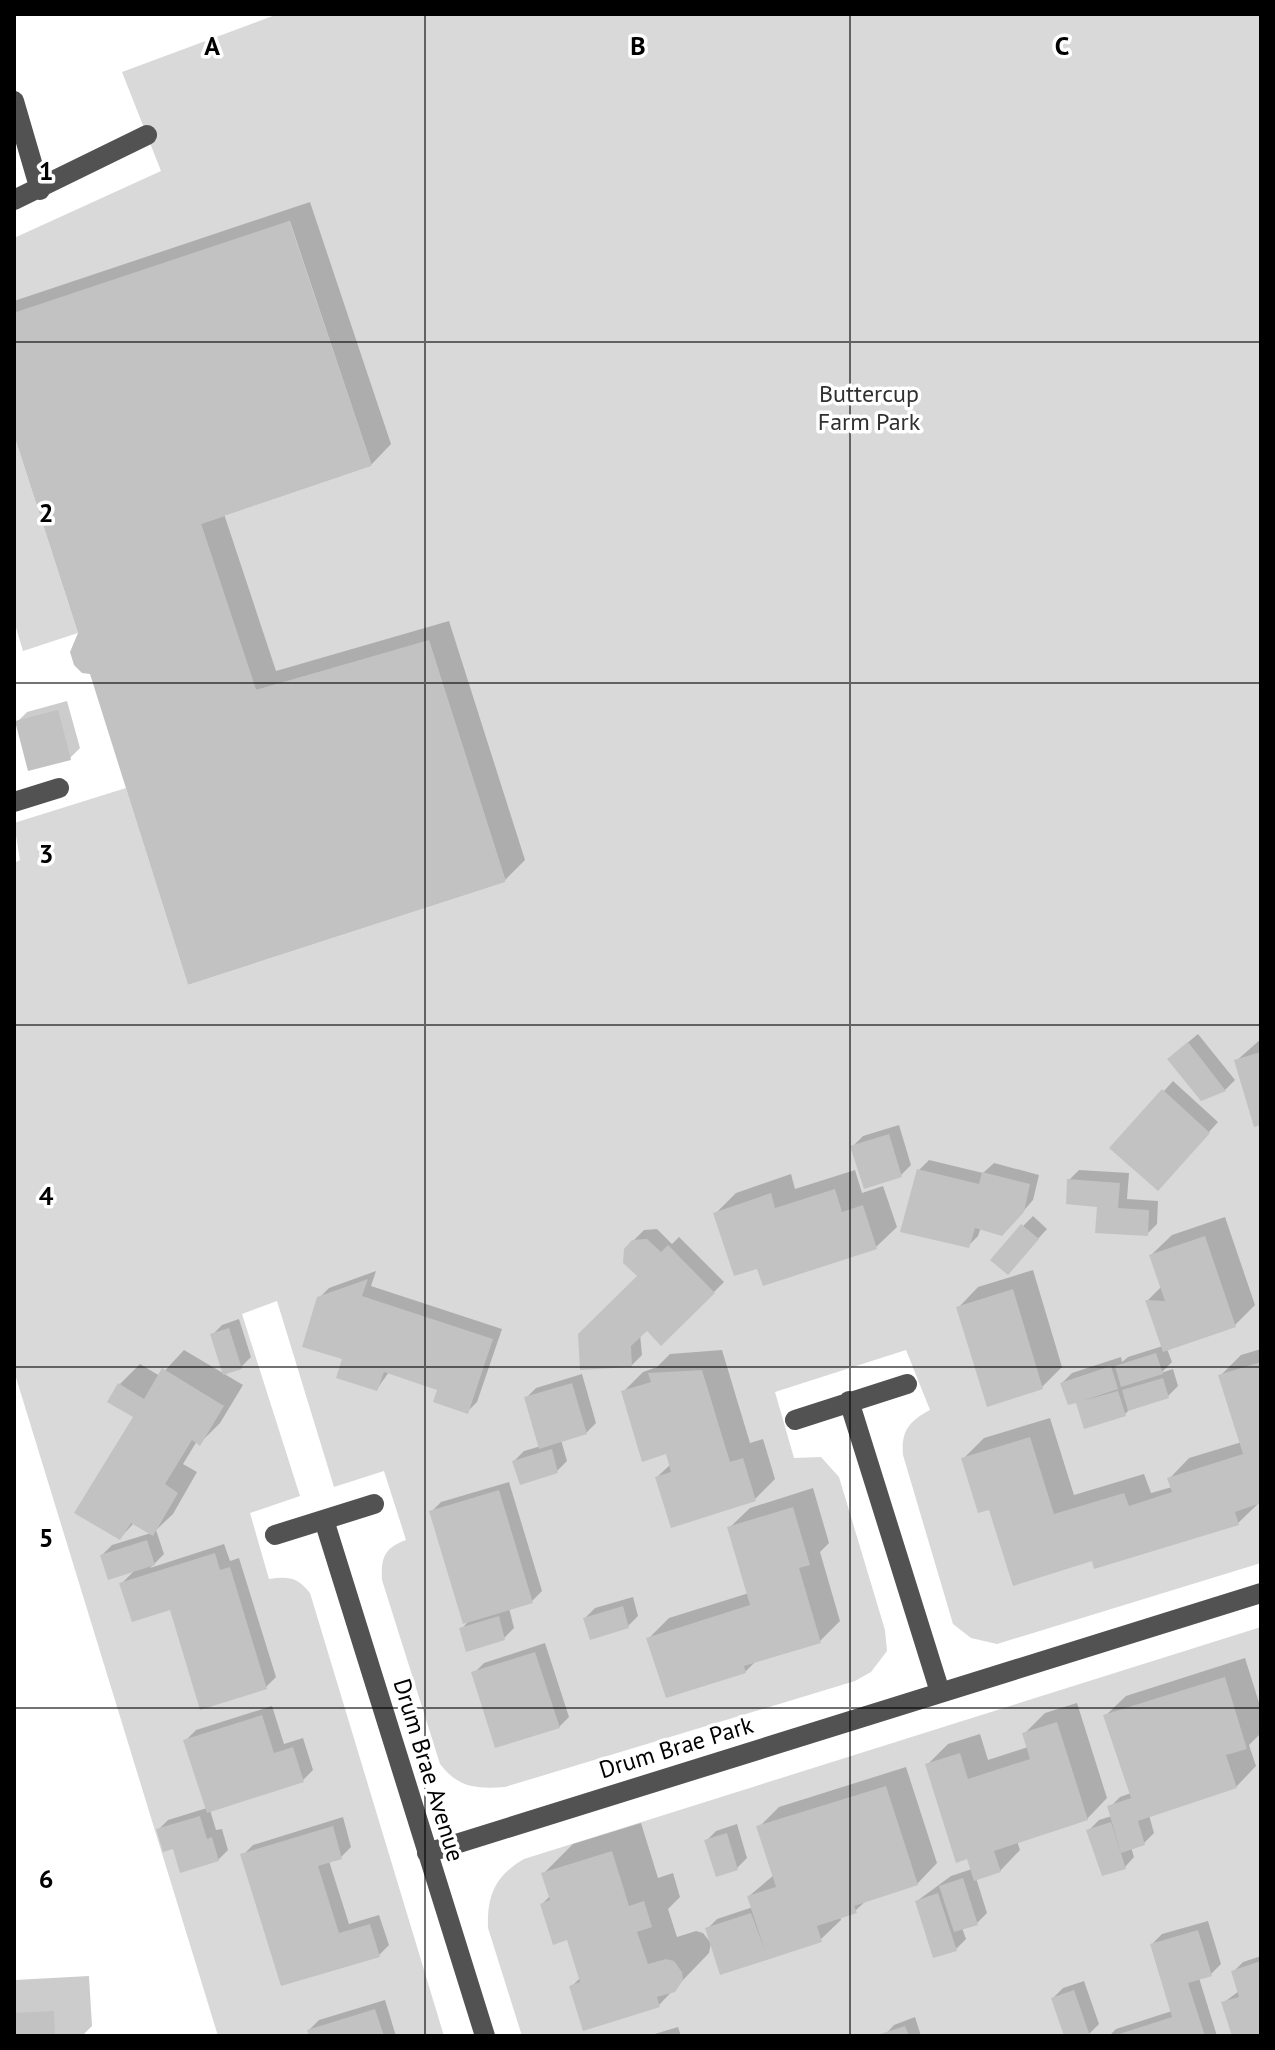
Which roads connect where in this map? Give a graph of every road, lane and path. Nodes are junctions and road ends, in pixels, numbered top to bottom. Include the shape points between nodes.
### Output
1 (14, 101) edge
2 (147, 135) dead end
3 (40, 190) junction
4 (14, 200) edge
5 (59, 788) dead end
6 (14, 802) edge
7 (907, 1384) dead end
8 (849, 1401) junction
9 (795, 1420) dead end
10 (374, 1504) dead end
11 (324, 1520) junction
12 (275, 1535) dead end
13 (1261, 1593) edge
14 (940, 1692) junction
15 (427, 1853) junction
16 (485, 2036) edge

1 - 3 street
2 - 3 street
3 - 4 street
5 - 6 street
7 - 8 street
8 - 9 street
8 - 14 street
10 - 11 street
11 - 12 street
11 - 15 street, Drum Brae Avenue
13 - 14 street, Drum Brae Park
14 - 15 street, Drum Brae Park
15 - 16 street, Drum Brae Avenue

